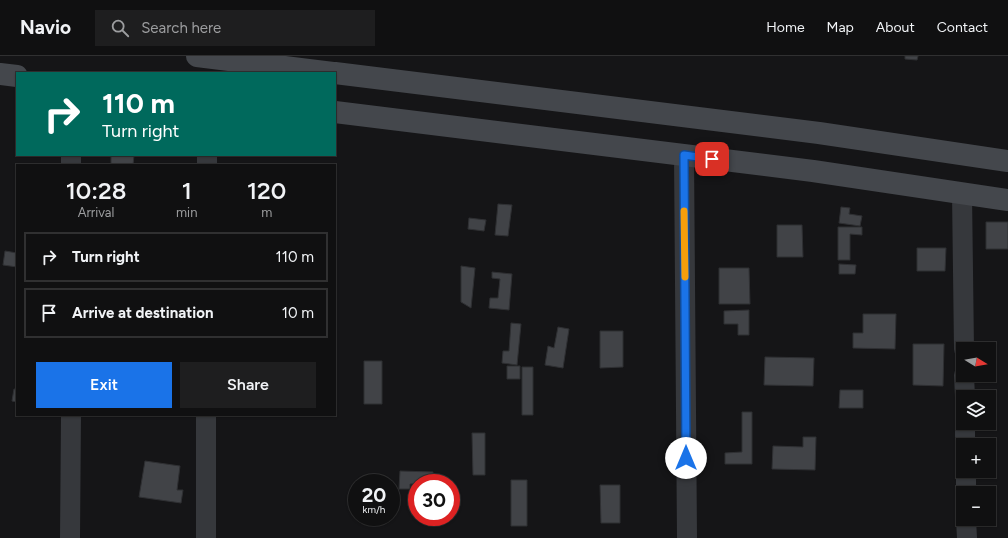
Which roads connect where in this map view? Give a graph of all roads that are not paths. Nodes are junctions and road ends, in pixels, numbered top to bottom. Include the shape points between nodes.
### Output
1 (197, 56) edge
2 (326, 72) edge
3 (336, 73) edge
4 (0, 74) edge
5 (16, 76) edge
6 (336, 112) edge
7 (684, 155) junction
8 (1008, 161) edge
9 (962, 193) junction
10 (1008, 200) edge
11 (964, 342) edge
12 (71, 416) edge
13 (206, 416) edge
14 (966, 526) edge
15 (70, 538) edge
16 (206, 538) edge
17 (687, 538) edge
18 (967, 538) edge

1 - 2 main road
3 - 8 main road via 818,133
4 - 5 main road
6 - 7 main road
7 - 9 main road
7 - 17 street
9 - 10 main road
9 - 11 street
12 - 15 street
13 - 16 street
14 - 18 street

